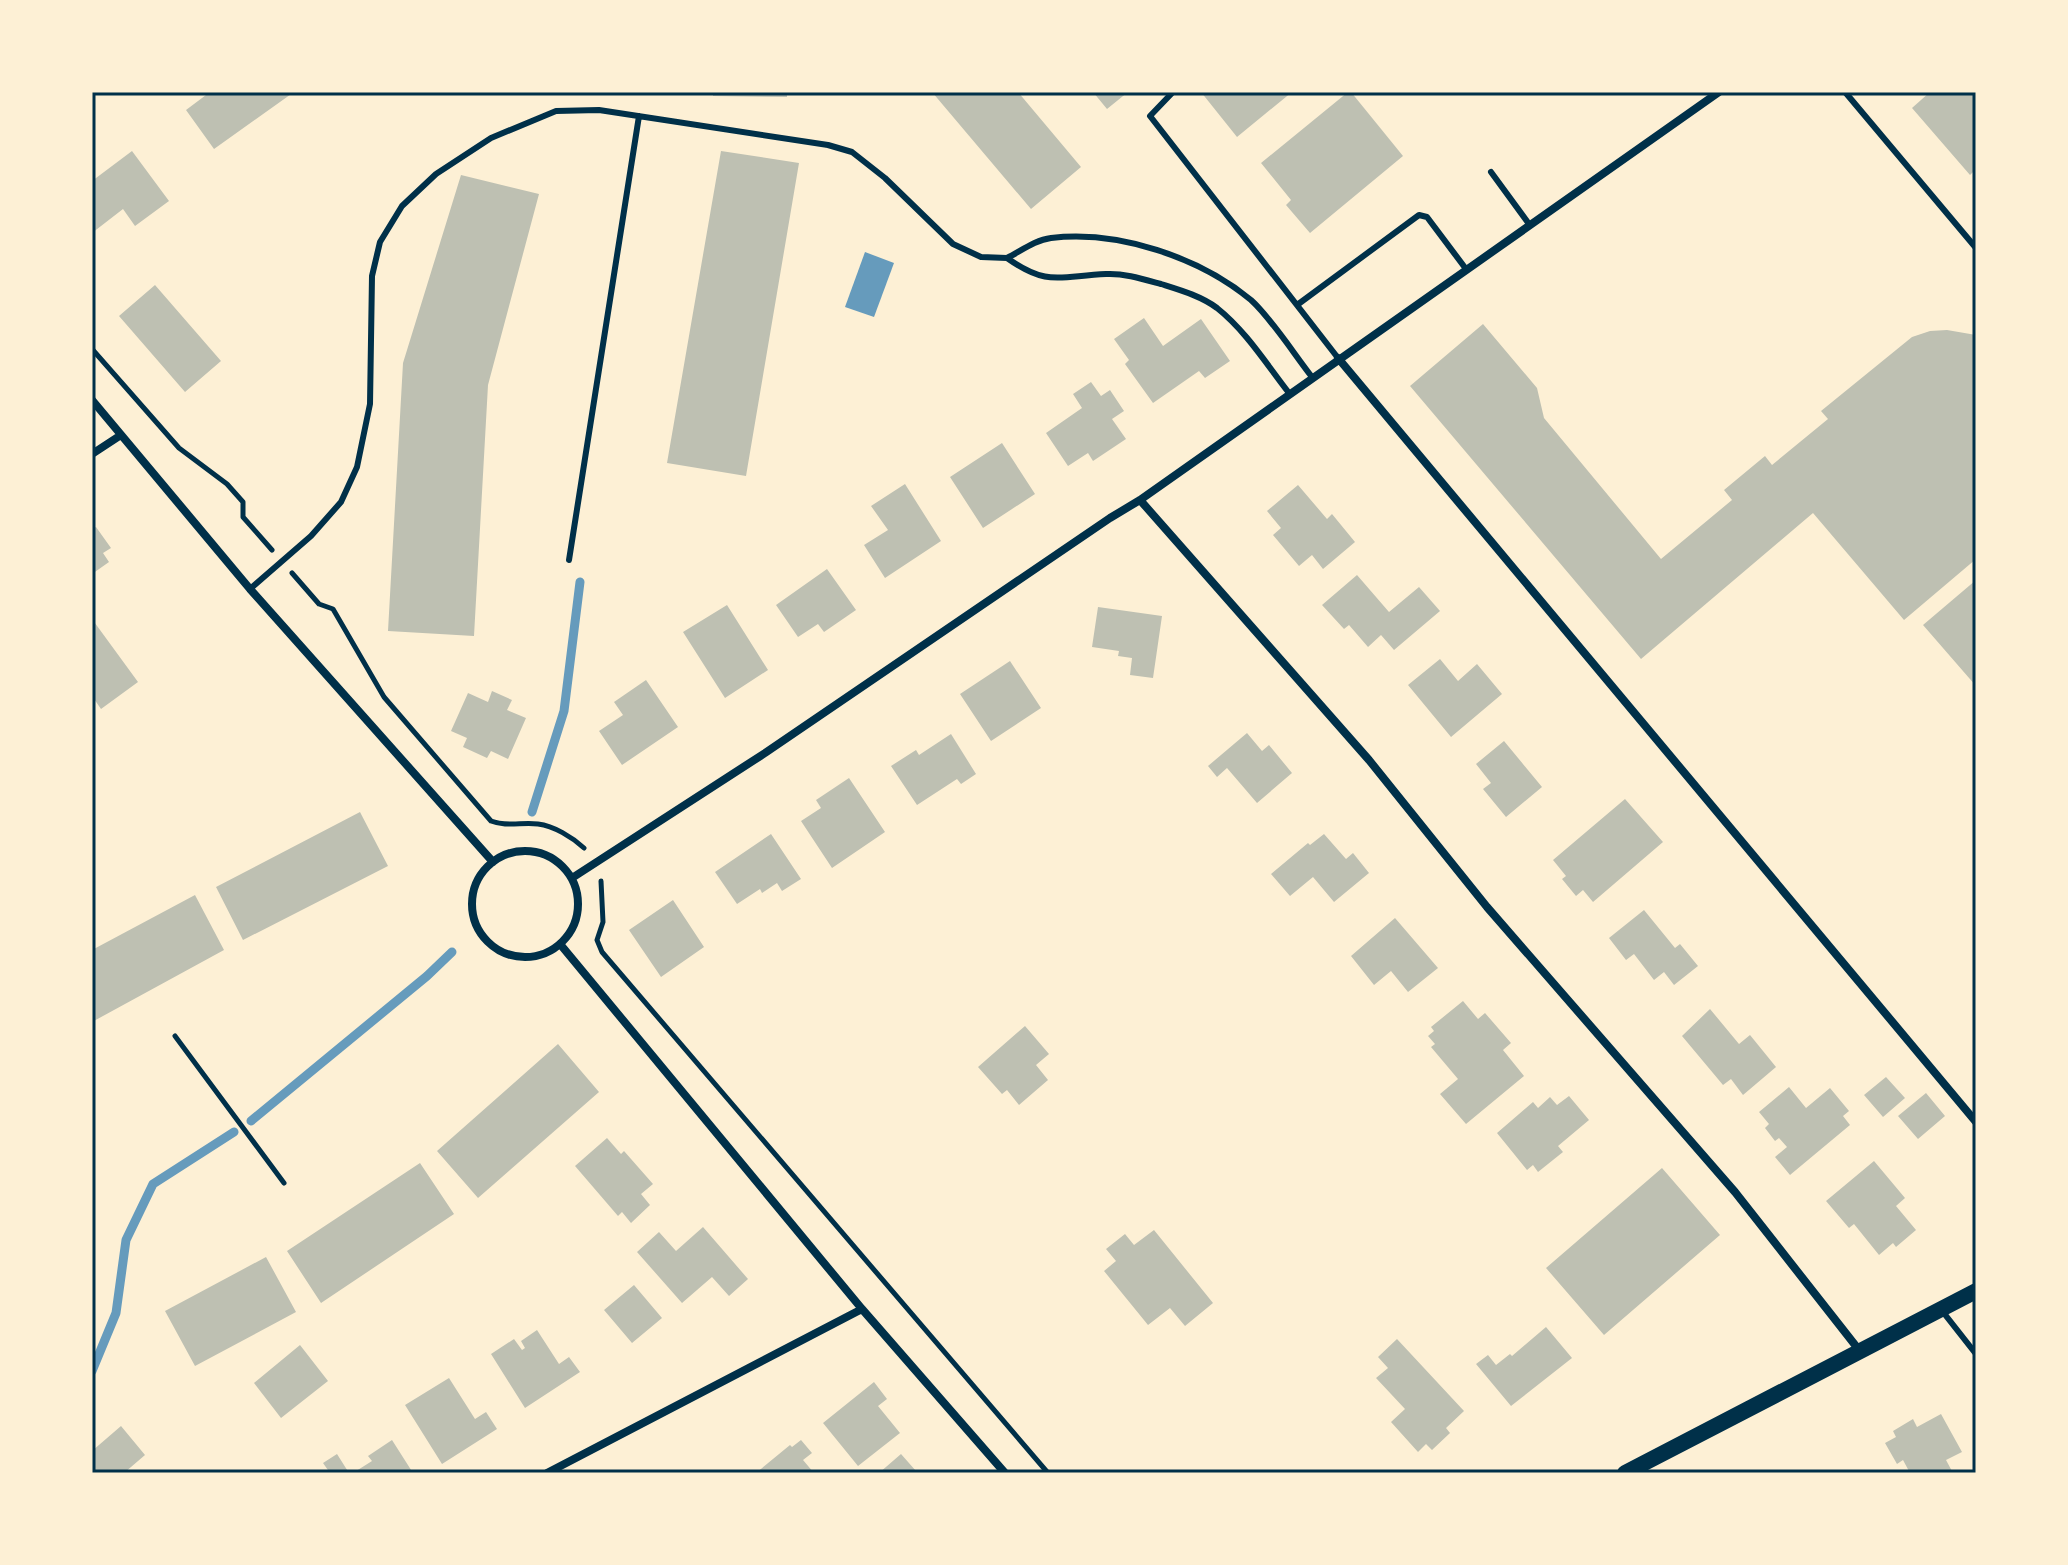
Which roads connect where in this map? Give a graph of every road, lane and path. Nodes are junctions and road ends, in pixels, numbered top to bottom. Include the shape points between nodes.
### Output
1 (1173, 92) edge
2 (1719, 92) edge
3 (1845, 92) edge
4 (639, 116) junction
5 (1491, 172) dead end
6 (1529, 224) junction
7 (1976, 248) edge
8 (1007, 258) junction
9 (1466, 269) junction
10 (1297, 305) junction
11 (92, 349) edge
12 (1338, 358) junction
13 (1312, 377) junction
14 (1289, 393) junction
15 (92, 400) edge
16 (121, 435) junction
17 (92, 454) edge
18 (1140, 500) junction
19 (569, 560) dead end
20 (283, 563) junction
21 (250, 589) junction
22 (493, 862) junction
23 (596, 862) junction
24 (572, 878) junction
25 (560, 944) junction
26 (175, 1036) dead end
27 (1976, 1122) edge
28 (284, 1183) dead end
29 (1976, 1291) edge
30 (862, 1309) junction
31 (1940, 1309) junction
32 (1859, 1350) junction
33 (1976, 1354) edge
34 (547, 1473) edge
35 (1005, 1473) edge
36 (1048, 1473) edge
37 (1626, 1473) edge

1 - 10 lane via 1150,116
2 - 6 street
3 - 7 lane
4 - 8 lane via 852,152 953,244 981,257
4 - 19 lane
4 - 20 lane via 556,111 491,138 436,174 402,206 380,242 372,276 370,404 357,467 341,502
5 - 6 lane
6 - 9 street
8 - 13 lane via 1050,238 1094,237 1153,249 1228,284 1253,302
8 - 14 lane via 1030,274 1050,278 1110,273 1195,295 1237,328
9 - 10 lane via 1427,217 1419,215
9 - 12 street
10 - 12 lane
11 - 20 path via 179,448 227,484 243,502 243,517
12 - 13 street
12 - 27 street
13 - 14 street
14 - 18 street
15 - 16 street
16 - 17 street
16 - 21 street
18 - 23 street
18 - 32 street via 1369,760 1487,907 1735,1192
20 - 21 lane
20 - 23 path via 319,604 333,609 384,697 491,821 540,824 582,845
21 - 22 street
22 - 24 street via 527,851 560,864
22 - 25 street via 474,889 472,905 487,941 522,957
23 - 24 street
23 - 36 path via 603,893 597,940 602,952
24 - 25 street via 577,913
25 - 30 street
26 - 28 path
29 - 31 main road
30 - 34 street
30 - 35 street
31 - 32 main road
31 - 33 lane
32 - 37 main road

